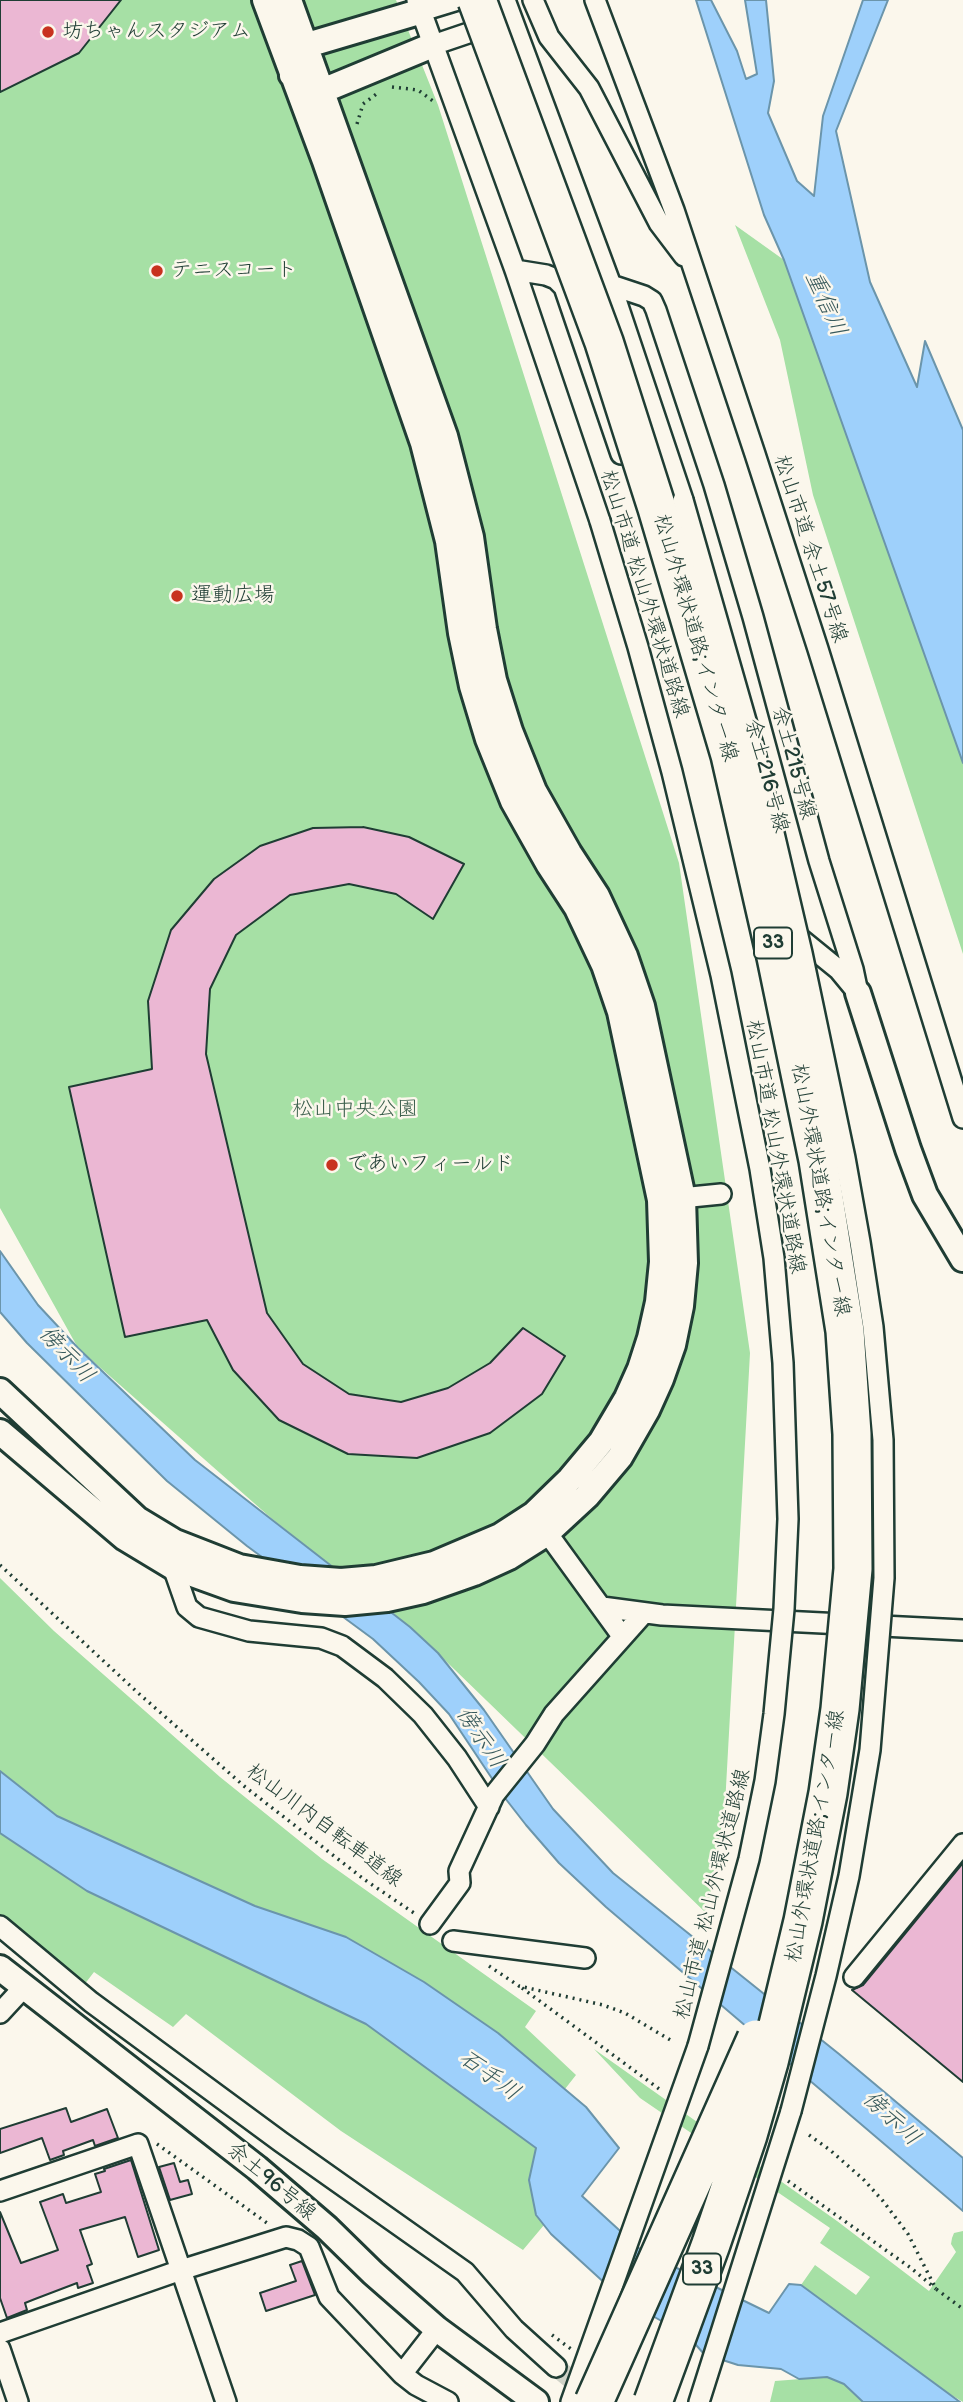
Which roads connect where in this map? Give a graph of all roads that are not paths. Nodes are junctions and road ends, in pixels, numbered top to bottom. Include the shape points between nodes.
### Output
1 (265, 0) edge
2 (289, 0) edge
3 (458, 0) edge
4 (477, 0) edge
5 (505, 0) edge
6 (533, 0) edge
7 (595, 0) edge
8 (419, 6) edge
9 (433, 45) junction
10 (304, 46) junction
11 (292, 75) junction
12 (322, 91) junction
13 (692, 268) junction
14 (515, 270) junction
15 (611, 285) junction
16 (858, 993) junction
17 (963, 1118) edge
18 (721, 1194) dead end
19 (671, 1199) junction
20 (963, 1259) edge
21 (0, 1391) edge
22 (0, 1432) edge
23 (540, 1523) junction
24 (173, 1567) junction
25 (602, 1607) junction
26 (644, 1613) junction
27 (963, 1630) edge
28 (622, 1636) junction
29 (492, 1801) junction
30 (963, 1844) edge
31 (430, 1924) road end
32 (0, 1926) edge
33 (453, 1941) road end
34 (585, 1958) dead end
35 (0, 1968) edge
36 (854, 1977) dead end
37 (23, 1987) junction
38 (0, 2013) edge
39 (732, 2131) junction
40 (0, 2191) edge
41 (181, 2270) junction
42 (437, 2329) junction
43 (0, 2333) edge
44 (0, 2349) edge
45 (556, 2367) tunnel mouth
46 (402, 2374) junction
47 (588, 2399) edge
48 (18, 2402) edge
49 (226, 2402) edge
50 (448, 2402) edge
51 (536, 2402) edge
52 (653, 2402) edge
53 (680, 2402) edge
54 (699, 2402) edge

1 - 11 street
2 - 10 street
3 - 8 street
4 - 39 highway, 松山外環状道路;インター線 / 33, bridge via 604,342 730,755 818,1160 845,1331 852,1434 853,1569 828,1793 803,1921 755,2042
5 - 9 street via 497,23
5 - 15 street
6 - 13 street via 550,37 589,88 659,223
7 - 13 street, 松山市道 余土57号線
8 - 9 street, 松山市道 松山外環状道路線
8 - 10 street
9 - 12 street
9 - 14 street, 松山市道 松山外環状道路線
10 - 11 street
10 - 12 street
11 - 12 street via 306,87
11 - 19 street via 423,443 448,541 472,686 488,739 513,801 577,908 604,965
12 - 19 street via 448,449 471,537 494,680 510,731 534,791 597,896 642,1006
13 - 17 street, 松山市道 余土57号線 via 818,649
14 - 16 street, 余土216号線 via 546,275 564,287 691,676 729,717 783,923 839,970
14 - 47 street, 松山市道 松山外環状道路線, bridge via 600,521 672,772 721,975 760,1169 783,1363 788,1519 783,1623 765,1781 698,2046 589,2352
15 - 16 street, 余土215号線 via 644,296 656,310 714,485
15 - 54 street, bridge via 683,500 755,752 845,1158 873,1327 883,1440 884,1578 870,1751 849,1876 791,2111
16 - 20 street, 余土215号線 via 925,1195
18 - 19 street
19 - 23 street via 685,1263 681,1306 662,1378 620,1457 587,1496
21 - 23 street via 137,1519 175,1542 239,1567 300,1578 376,1578 462,1554
22 - 24 street via 125,1538
23 - 24 street via 509,1557 423,1591 387,1599 345,1603 302,1600 234,1589
23 - 25 street
24 - 29 street via 187,1607 199,1617 249,1631 321,1638 342,1646 385,1678 423,1715
25 - 26 street
25 - 28 street
26 - 27 street
26 - 28 street
28 - 29 street via 554,1714
29 - 31 street via 459,1871 460,1883
30 - 36 street
32 - 45 street via 91,2002 465,2272 514,2329
33 - 34 street
35 - 37 street, 余土96号線
37 - 38 street
37 - 42 street, 余土96号線 via 257,2168
39 - 47 highway, bridge
39 - 52 highway, 33, bridge via 711,2244
39 - 53 highway, bridge
40 - 41 street via 138,2144
41 - 43 street
41 - 46 street via 286,2237 298,2240 309,2247 329,2297
41 - 49 street
42 - 46 street
42 - 51 street, 余土96号線
44 - 48 street
46 - 50 street

